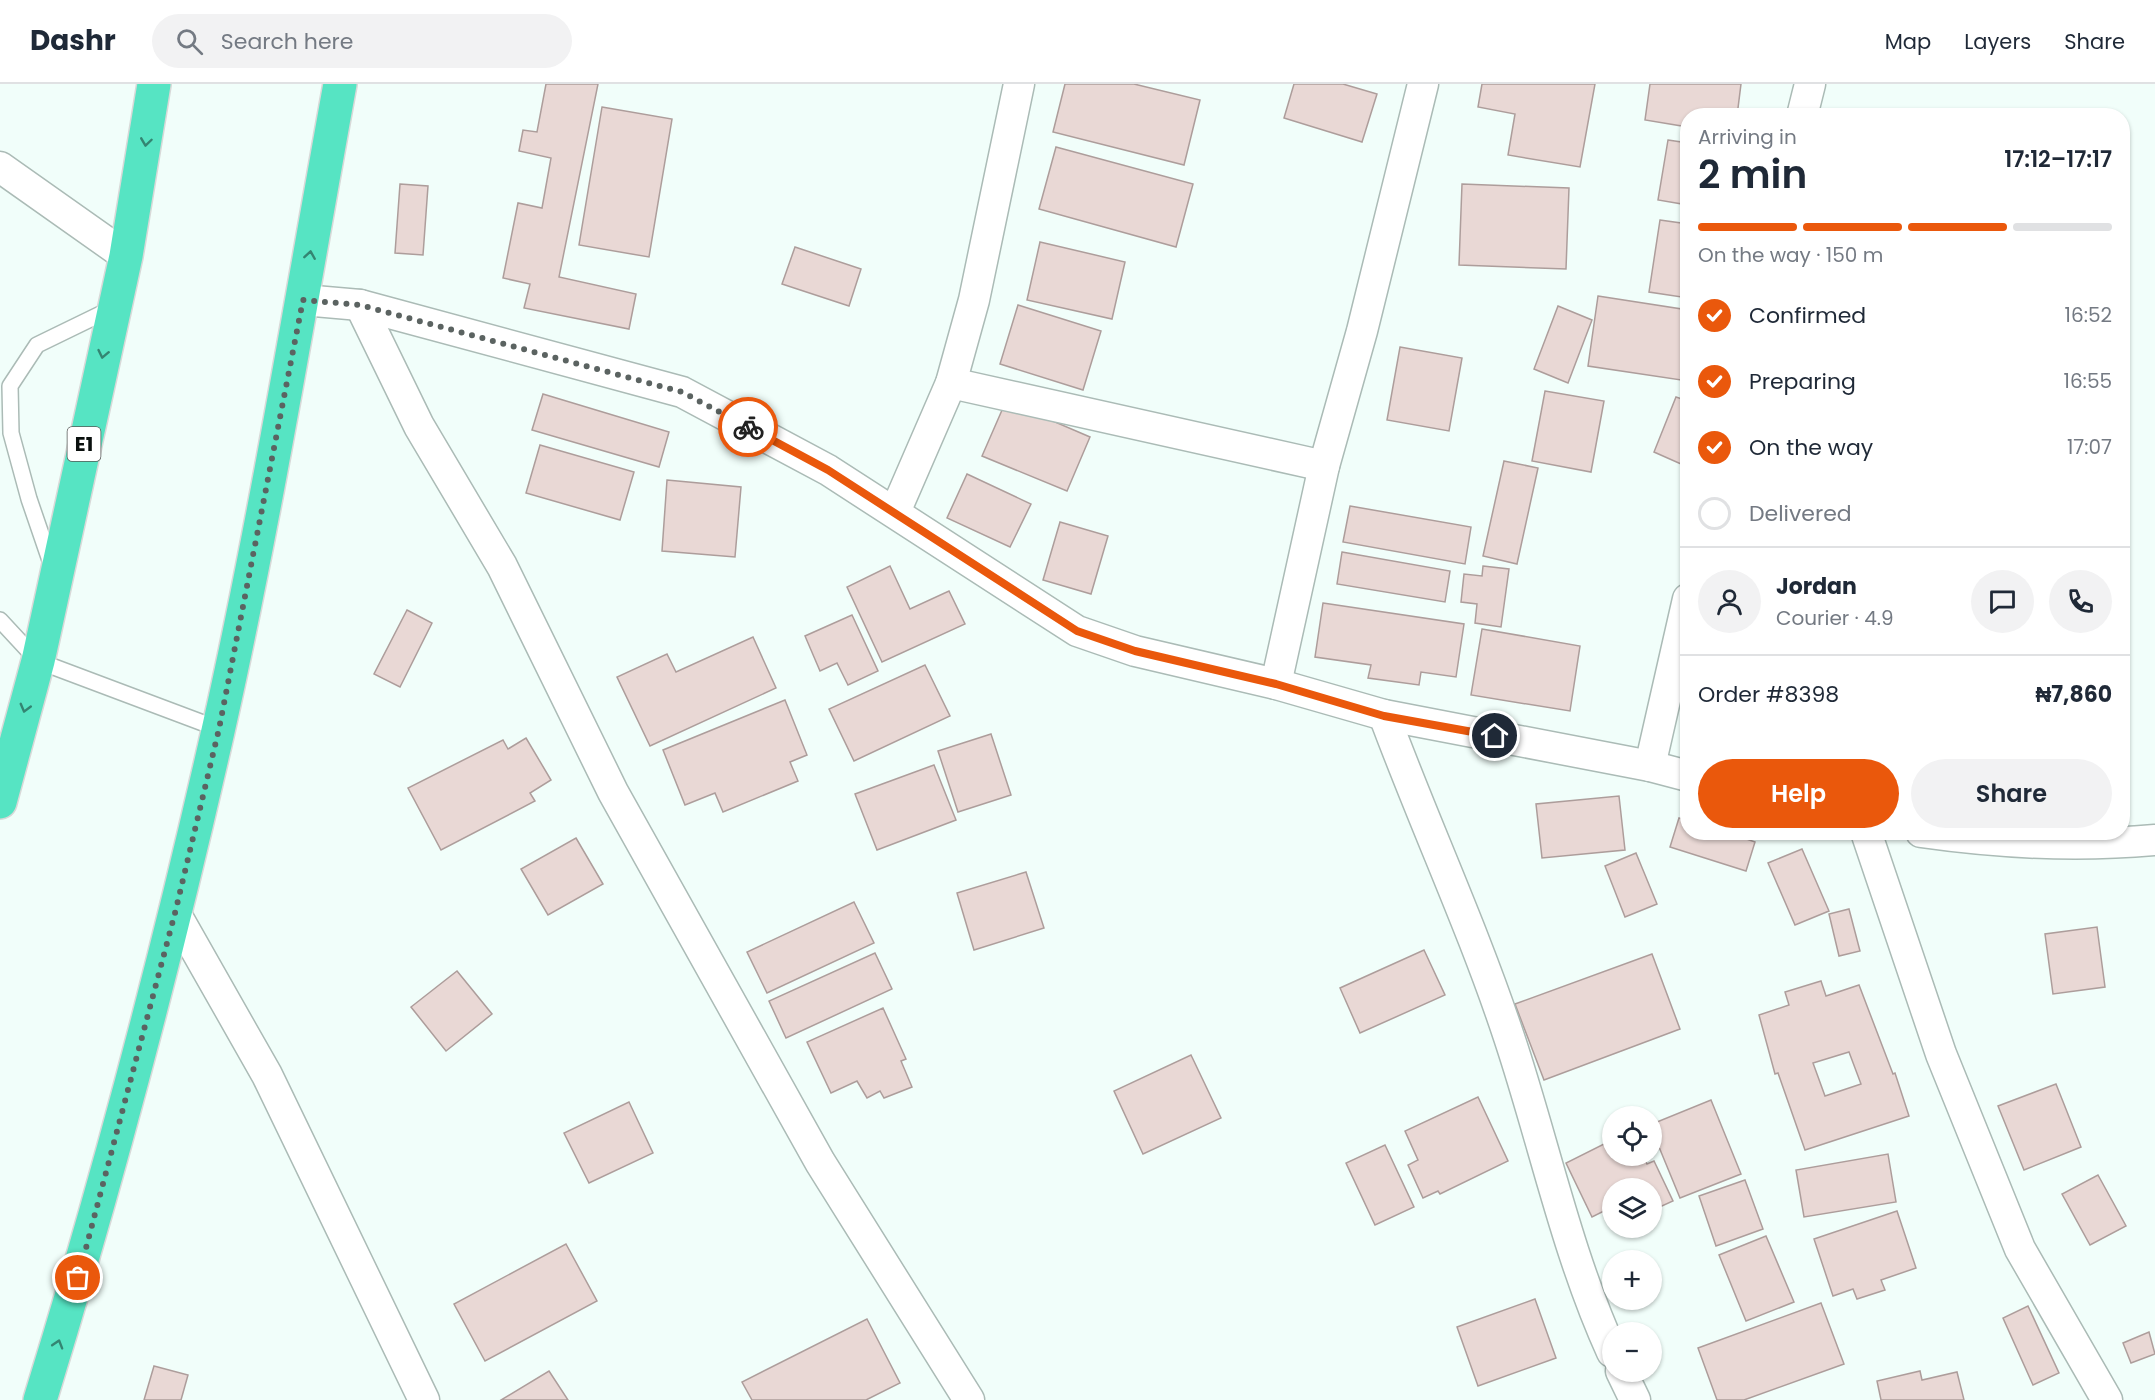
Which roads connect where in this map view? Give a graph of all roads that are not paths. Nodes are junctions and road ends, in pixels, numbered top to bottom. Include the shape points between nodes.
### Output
1 (154, 84) edge
2 (340, 84) edge
3 (1019, 84) edge
4 (1423, 84) edge
5 (1810, 84) edge
6 (1804, 108) edge
7 (0, 167) edge
8 (126, 256) junction
9 (303, 300) junction
10 (360, 305) junction
11 (113, 308) junction
12 (951, 384) junction
13 (1324, 466) junction
14 (895, 512) junction
15 (56, 577) junction
16 (0, 620) edge
17 (1680, 634) edge
18 (38, 661) junction
19 (1276, 684) junction
20 (1384, 716) junction
21 (219, 729) junction
22 (1650, 766) junction
23 (1680, 774) edge
24 (0, 802) edge
25 (1869, 840) edge
26 (1991, 840) edge
27 (2155, 840) edge
28 (175, 913) junction
29 (1602, 1326) edge
30 (1627, 1382) edge
31 (40, 1400) edge
32 (424, 1400) edge
33 (969, 1400) edge
34 (1635, 1400) edge
35 (2107, 1400) edge

1 -> 8 highway, E1
9 -> 2 highway
3 - 12 street via 974,300
4 - 13 street via 1362,332
5 - 6 street
7 - 8 street
8 - 11 highway, E1
9 - 10 street
9 - 21 highway
10 - 14 street via 682,392 828,470
10 - 33 street via 419,426 502,566 619,803 820,1162
11 -> 15 highway, E1
11 - 15 lane via 37,345 10,386 11,433
12 - 13 street
12 - 14 street
13 - 19 street
14 - 19 street via 1077,631 1135,651
15 - 18 highway, E1
16 - 18 lane
17 - 22 street
18 - 21 lane
18 -> 24 highway, E1
19 - 20 street
20 - 22 street
20 - 29 street via 1509,1037 1567,1234
21 - 28 highway
22 - 23 street
25 - 35 street via 1941,1054 2020,1250
26 - 27 street via 2113,844
31 -> 28 highway via 90,1237
28 - 32 street via 267,1075
30 - 34 street

